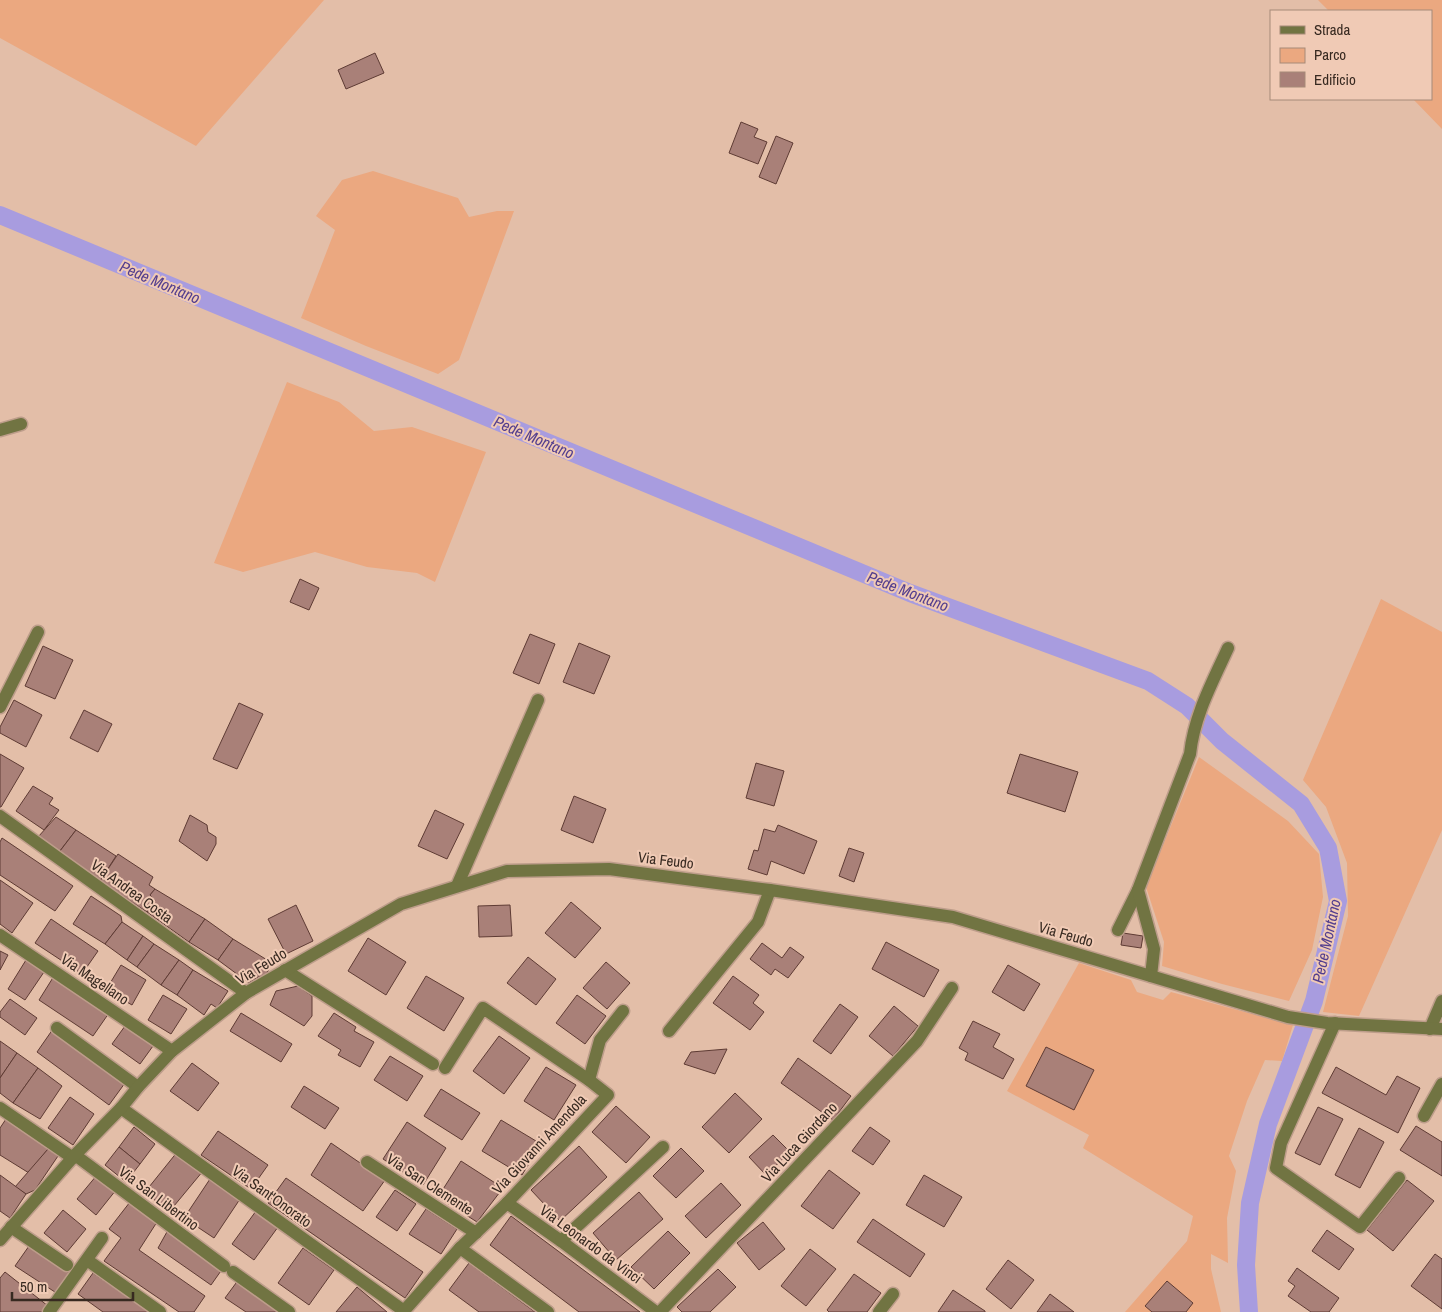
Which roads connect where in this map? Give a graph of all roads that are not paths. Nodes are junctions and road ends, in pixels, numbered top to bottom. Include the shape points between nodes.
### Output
1 (20, 424) dead end
2 (0, 430) edge
3 (38, 632) dead end
4 (1228, 648) dead end
5 (538, 700) dead end
6 (0, 707) edge
7 (0, 816) edge
8 (457, 886) junction
9 (770, 890) junction
10 (1138, 890) junction
11 (1118, 930) dead end
12 (0, 935) edge
13 (285, 970) junction
14 (1151, 976) junction
15 (952, 988) dead end
16 (246, 993) junction
17 (1442, 1001) edge
18 (623, 1011) dead end
19 (1331, 1023) junction
20 (57, 1028) dead end
21 (1436, 1029) edge
22 (670, 1031) dead end
23 (172, 1051) junction
24 (432, 1064) dead end
25 (445, 1068) dead end
26 (589, 1080) junction
27 (1442, 1084) edge
28 (138, 1087) junction
29 (0, 1108) edge
30 (121, 1108) junction
31 (1424, 1116) dead end
32 (663, 1147) dead end
33 (74, 1157) junction
34 (367, 1162) dead end
35 (1399, 1178) dead end
36 (507, 1203) junction
37 (4, 1232) edge
38 (476, 1233) junction
39 (102, 1238) dead end
40 (561, 1241) junction
41 (460, 1248) junction
42 (87, 1260) junction
43 (67, 1265) dead end
44 (893, 1294) dead end
45 (403, 1311) edge
46 (49, 1312) edge
47 (160, 1312) edge
48 (289, 1312) edge
49 (548, 1312) edge
50 (656, 1312) edge
51 (660, 1312) edge
52 (879, 1312) edge

1 - 2 street
3 - 6 street
4 - 10 street via 1192,733 1190,754
5 - 8 street
7 - 16 street, Via Andrea Costa
8 - 9 street, Via Feudo via 507,870 609,869
8 - 13 street, Via Feudo via 400,904
9 - 14 street, Via Feudo via 953,917
9 - 22 street via 758,922
10 - 11 street
10 - 14 street via 1154,949
12 - 23 street, Via Magellano
13 - 16 street, Via Feudo
13 - 24 street
14 - 19 street, Via Feudo via 1288,1017
15 - 51 street, Via Luca Giordano via 917,1041
16 - 23 street, Via Feudo
17 - 21 street
18 - 26 street via 600,1040
19 - 21 street, Via Feudo
19 - 35 street via 1281,1143 1276,1168 1360,1227
20 - 28 street
23 - 28 street, Via Feudo
25 - 26 street, Via Giovanni Amendola via 483,1008
26 - 36 street, Via Giovanni Amendola via 608,1095
27 - 31 street
28 - 30 street, Via Feudo
29 - 33 street, Via San Libertino
30 - 33 street, Via Feudo
30 - 45 street, Via Sant'Onorato
32 - 40 street
33 - 37 street, Via Feudo
33 - 48 street, Via San Libertino
34 - 38 street, Via San Clemente
36 - 38 street, Via Giovanni Amendola
36 - 40 street, Via Leonardo da Vinci
37 - 43 street
38 - 41 street, Via Giovanni Amendola
39 - 42 street
40 - 50 street, Via Leonardo da Vinci
41 - 45 street, Via Giovanni Amendola
41 - 49 street
42 - 46 street
42 - 47 street
44 - 52 street

